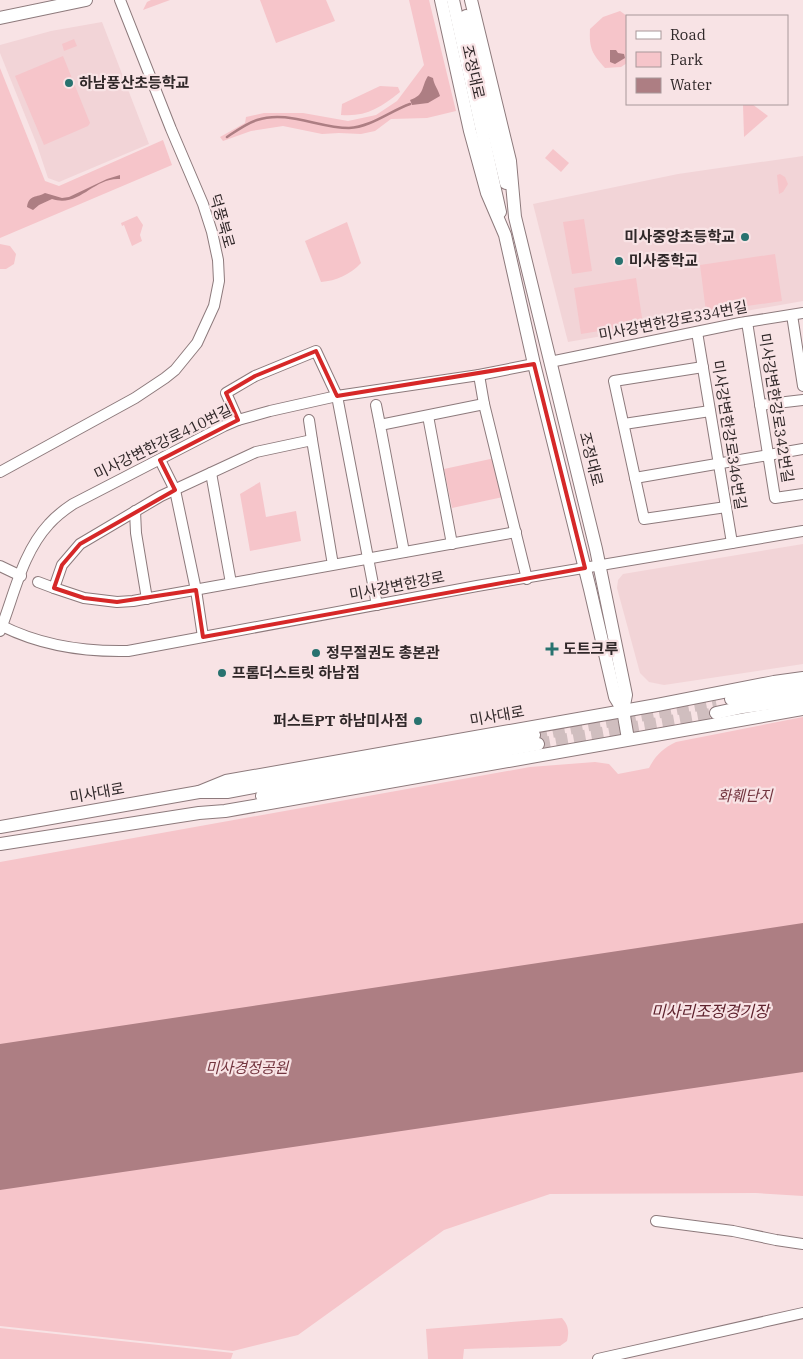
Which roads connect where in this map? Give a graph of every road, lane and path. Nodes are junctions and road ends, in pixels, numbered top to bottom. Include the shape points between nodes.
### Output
1 (86, 0) edge
2 (120, 0) edge
3 (441, 0) edge
4 (453, 0) edge
5 (463, 0) edge
6 (472, 0) edge
7 (0, 18) edge
8 (515, 217) junction
9 (505, 236) junction
10 (803, 313) edge
11 (792, 315) junction
12 (747, 322) junction
13 (697, 332) junction
14 (550, 362) junction
15 (534, 364) junction
16 (703, 367) junction
17 (479, 375) junction
18 (803, 386) edge
19 (337, 396) junction
20 (803, 400) edge
21 (484, 404) junction
22 (376, 405) dead end
23 (760, 405) junction
24 (710, 411) junction
25 (428, 416) junction
26 (238, 420) junction
27 (309, 420) dead end
28 (624, 424) junction
29 (380, 425) junction
30 (312, 440) junction
31 (803, 449) edge
32 (768, 454) junction
33 (160, 460) junction
34 (719, 463) junction
35 (0, 472) edge
36 (211, 473) junction
37 (635, 478) junction
38 (174, 490) junction
39 (803, 494) edge
40 (726, 507) junction
41 (136, 511) junction
42 (803, 531) edge
43 (516, 532) junction
44 (732, 543) junction
45 (452, 544) junction
46 (404, 552) junction
47 (368, 559) junction
48 (333, 565) junction
49 (0, 566) edge
50 (600, 566) junction
51 (585, 568) junction
52 (21, 576) junction
53 (527, 579) junction
54 (38, 582) dead end
55 (231, 583) junction
56 (54, 588) junction
57 (196, 590) junction
58 (147, 599) junction
59 (377, 605) junction
60 (1, 627) edge
61 (203, 637) junction
62 (803, 678) edge
63 (803, 689) edge
64 (803, 699) edge
65 (716, 703) junction
66 (803, 709) edge
67 (623, 710) junction
68 (726, 722) junction
69 (628, 739) junction
70 (199, 792) junction
71 (199, 813) junction
72 (0, 827) edge
73 (0, 844) edge
74 (656, 1221) dead end
75 (803, 1244) edge
76 (803, 1313) edge
77 (598, 1359) edge

1 - 7 main road
2 - 35 street, 덕풍북로 via 215,240 219,281 214,306 197,344 165,378 135,398
3 - 9 main road, 조정대로 via 487,194
4 - 9 main road, 조정대로
5 - 8 main road, 조정대로
6 - 8 main road, 조정대로 via 510,161
8 - 14 main road, 조정대로
9 - 15 main road, 조정대로
10 - 11 street, 미사강변한강로334번길
11 - 12 street, 미사강변한강로334번길
11 - 18 street
12 - 13 street, 미사강변한강로334번길
12 - 23 street, 미사강변한강로342번길
13 - 14 street, 미사강변한강로334번길
13 - 16 street, 미사강변한강로346번길
14 - 50 main road, 조정대로
15 - 17 street, 미사강변한강로410번길
15 - 51 main road, 조정대로
16 - 24 street, 미사강변한강로346번길
16 - 28 street via 614,380
17 - 19 street, 미사강변한강로410번길
17 - 21 street
19 - 26 street, 미사강변한강로410번길
19 - 26 street via 316,351 255,376 226,393
19 - 47 street
20 - 23 street
21 - 25 street
21 - 43 street
22 - 29 street
23 - 32 street, 미사강변한강로342번길
24 - 28 street
24 - 34 street, 미사강변한강로346번길
25 - 29 street
25 - 45 street
26 - 33 street, 미사강변한강로410번길
27 - 30 street
28 - 37 street
29 - 46 street
30 - 36 street via 256,452
30 - 48 street
31 - 32 street
32 - 34 street
32 - 39 street, 미사강변한강로342번길 via 775,498
33 - 38 street
33 - 52 street, 미사강변한강로410번길 via 72,504 61,513 39,537
34 - 37 street
34 - 40 street, 미사강변한강로346번길
36 - 38 street
36 - 55 street
37 - 40 street via 644,519
38 - 41 street
38 - 57 street
40 - 44 street, 미사강변한강로346번길
41 - 56 street via 80,544 62,565
41 - 58 street via 136,533
42 - 44 street, 미사강변한강로
43 - 45 street
43 - 53 street
44 - 50 street, 미사강변한강로
45 - 46 street
46 - 47 street
47 - 48 street
47 - 59 street
48 - 55 street
49 - 52 street
50 - 51 street, 미사강변한강로
50 - 67 main road, 조정대로 via 626,695
51 - 53 street, 미사강변한강로
51 - 67 main road, 조정대로 via 615,697
52 - 60 street, 미사강변한강로410번길
53 - 59 street, 미사강변한강로
54 - 56 street
55 - 57 street
56 - 58 street via 84,598 117,602
57 - 58 street
57 - 61 street
59 - 61 street, 미사강변한강로
60 - 61 street, 미사강변한강로 via 87,650 128,651
62 - 65 main road, 미사대로 via 774,682
63 - 65 main road, 미사대로
64 - 65 main road, 미사대로 via 744,707
65 - 67 main road, 미사대로
65 - 68 main road via 708,700 710,716
66 - 68 main road, 미사대로
67 - 69 main road, 조정대로
67 - 70 main road, 미사대로 via 226,780
68 - 69 main road, 미사대로
69 - 71 main road, 미사대로
70 - 71 main road, 미사대로 via 227,792 537,739 228,802
70 - 72 main road, 미사대로
71 - 73 main road, 미사대로
74 - 75 street
76 - 77 street

